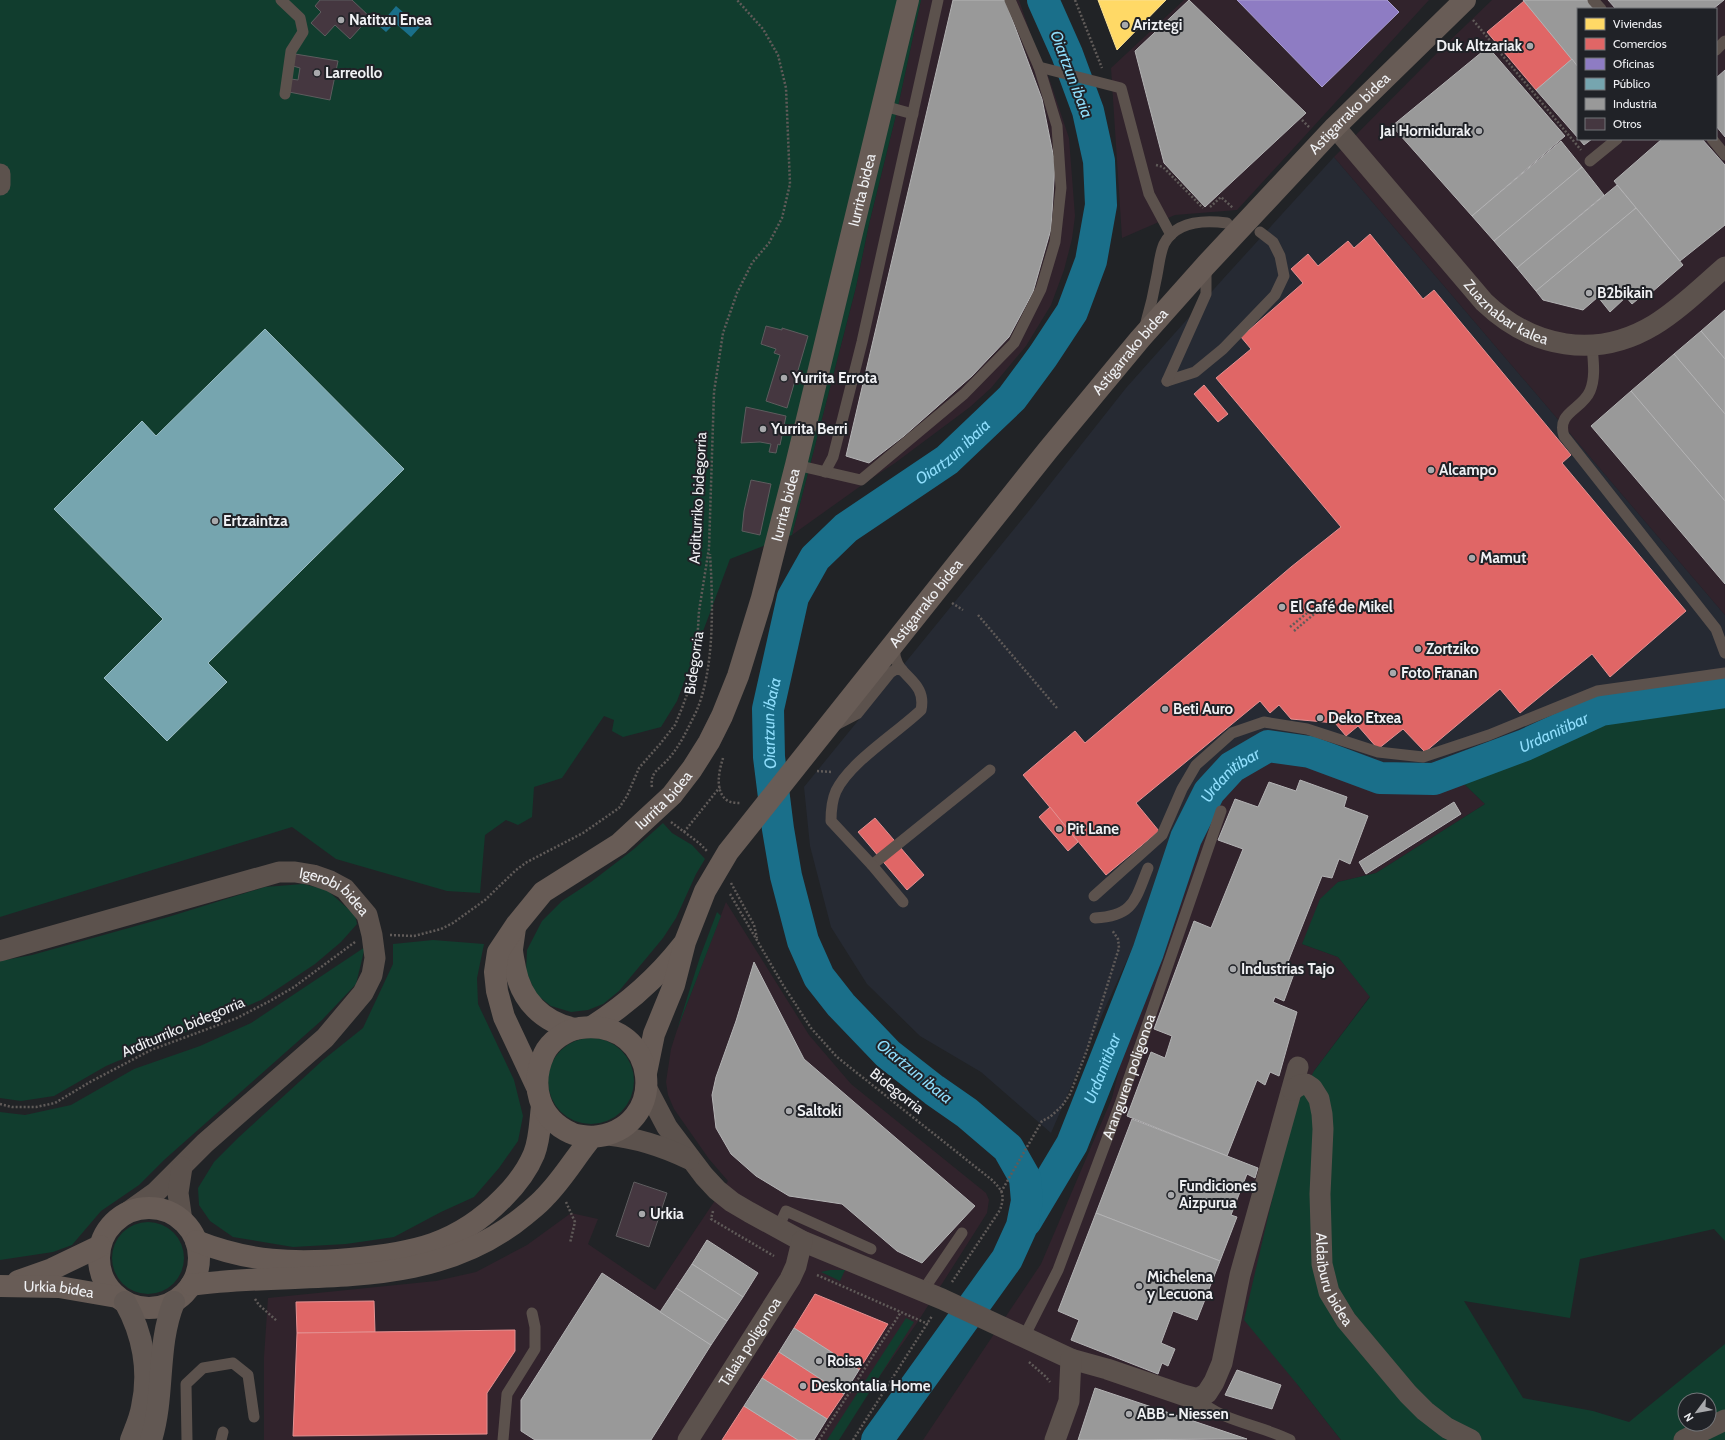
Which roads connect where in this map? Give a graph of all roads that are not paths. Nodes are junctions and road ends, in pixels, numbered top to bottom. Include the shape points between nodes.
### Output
1 (281, 0) edge
2 (908, 0) edge
3 (938, 0) edge
4 (1010, 0) edge
5 (1593, 0) edge
6 (1467, 8) edge
7 (1600, 8) edge
8 (1725, 41) edge
9 (1717, 49) edge
10 (1039, 67) junction
11 (285, 94) dead end
12 (884, 106) junction
13 (912, 114) junction
14 (1335, 127) junction
15 (1616, 140) edge
16 (1713, 140) edge
17 (1725, 154) edge
18 (1590, 161) road end
19 (0, 174) edge
20 (0, 185) edge
21 (1227, 223) dead end
22 (1260, 232) dead end
23 (1171, 235) junction
24 (1206, 265) junction
25 (1725, 267) edge
26 (1140, 339) junction
27 (1592, 345) junction
28 (796, 465) junction
29 (825, 472) junction
30 (895, 642) junction
31 (1725, 653) edge
32 (902, 670) junction
33 (1725, 673) edge
34 (825, 730) junction
35 (990, 770) dead end
36 (1220, 810) dead end
37 (872, 866) junction
38 (1148, 868) dead end
39 (1094, 896) dead end
40 (903, 902) dead end
41 (1100, 918) road end
42 (516, 925) junction
43 (685, 942) junction
44 (0, 951) edge
45 (584, 1027) junction
46 (1298, 1067) dead end
47 (647, 1081) junction
48 (536, 1085) junction
49 (1292, 1090) junction
50 (542, 1106) junction
51 (600, 1136) junction
52 (691, 1160) junction
53 (182, 1167) junction
54 (128, 1212) junction
55 (182, 1221) junction
56 (778, 1228) junction
57 (962, 1233) dead end
58 (196, 1241) junction
59 (802, 1241) junction
60 (100, 1246) junction
61 (871, 1249) dead end
62 (1, 1285) edge
63 (191, 1285) junction
64 (922, 1292) junction
65 (121, 1299) junction
66 (174, 1302) junction
67 (532, 1313) dead end
68 (1024, 1337) junction
69 (1071, 1359) junction
70 (1198, 1398) junction
71 (254, 1417) dead end
72 (1725, 1420) edge
73 (1263, 1435) edge
74 (136, 1439) edge
75 (187, 1440) edge
76 (503, 1440) edge
77 (688, 1440) edge
78 (1055, 1440) edge
79 (1290, 1440) edge
80 (1471, 1440) edge
81 (1684, 1440) edge

1 - 11 lane via 300,18 303,32 291,51
2 - 12 main road, Iurrita bidea
3 - 13 lane
4 - 10 lane
5 - 7 lane
6 - 14 main road, Astigarrako bidea
8 - 9 lane
10 - 23 lane via 1121,88 1149,194
10 - 29 lane via 1057,126 1061,188 1056,242 1041,289 1014,343 964,394 861,480
12 - 13 lane
12 - 28 main road, Iurrita bidea
13 - 29 lane via 862,342 833,457
14 - 24 main road, Astigarrako bidea
14 - 27 street, Zuaznabar kalea via 1449,262 1497,314 1510,324 1541,339 1563,344
15 - 18 lane
16 - 17 lane
19 - 20 street
21 - 23 lane via 1211,220 1196,222
22 - 24 lane via 1273,242 1280,256 1284,276 1275,295 1223,349 1195,372 1167,381 1206,294
23 - 26 lane via 1164,245
24 - 26 main road, Astigarrako bidea
25 - 27 street, Zuaznabar kalea via 1656,324 1625,339
26 - 30 main road, Astigarrako bidea
27 - 31 lane via 1592,384 1584,400 1564,419 1561,427 1564,436 1716,629
28 - 29 lane
28 - 42 main road, Iurrita bidea via 762,598 738,676 709,742 680,784 656,810 619,844 543,892
30 - 32 lane via 895,657
30 - 34 main road, Astigarrako bidea
32 - 34 lane via 890,672 857,714
32 - 37 lane via 918,686 923,700 921,710 847,774 836,791 832,805 831,821
33 - 39 lane via 1597,691 1489,735 1423,757 1378,752 1307,729 1264,722 1232,733 1196,764 1162,835
34 - 43 main road, Astigarrako bidea via 804,768 742,835 716,870
35 - 37 lane
36 - 68 lane, Aranguren poligonoa via 1120,1104 1058,1270
37 - 40 lane
38 - 41 lane via 1131,906 1117,915
42 - 45 main road via 512,951 517,981 530,1003 561,1026
42 - 48 main road, Iurrita bidea via 498,952 495,972 497,991 504,1017
43 - 45 main road via 657,975 621,1007
43 - 47 main road via 674,985 654,1034
44 - 53 street, Igerobi bidea via 278,872 313,875 330,881 345,889 367,915 375,958 372,975 363,993 325,1038 205,1143
45 - 47 main road via 608,1029 622,1035 634,1045 642,1058
45 - 48 main road via 559,1037 546,1050 538,1067
46 - 49 street
47 - 51 main road via 642,1104 634,1118 622,1128
47 - 52 street via 667,1127
48 - 50 main road
49 - 70 street via 1240,1274 1222,1363 1214,1382 1207,1392
49 - 80 street, Aldaiburu bidea via 1306,1084 1312,1088 1319,1099 1322,1114 1322,1264 1329,1292 1346,1320 1408,1394 1447,1428
50 - 51 main road via 554,1123 572,1133
50 - 58 main road via 534,1153 520,1180 481,1217 432,1245 388,1256 315,1262 240,1256
51 - 52 street via 629,1137 650,1142
51 - 63 main road via 545,1198 507,1229 472,1250 423,1266 375,1274 220,1281
52 - 56 street via 717,1190 732,1202
53 - 54 street, Igerobi bidea via 156,1192
53 - 55 street via 178,1193
54 - 55 main road via 150,1208 162,1210
54 - 60 main road via 110,1226
55 - 58 main road
56 - 59 street
56 - 61 lane via 786,1211
57 - 64 lane
58 - 63 main road via 199,1264
59 - 64 street
59 - 77 street, Talaia poligonoa via 790,1279
60 - 62 main road, Urkia bidea via 52,1269
60 - 65 main road via 103,1279 109,1289
62 - 65 main road, Urkia bidea via 59,1287
63 - 66 main road
64 - 68 street
65 - 66 main road via 137,1307 149,1308 162,1307
65 - 74 highway via 139,1333 144,1363 145,1391
66 - 74 highway via 165,1328 156,1417
67 - 76 lane via 535,1349 507,1394
68 - 69 street
69 - 70 street
69 - 78 street via 1069,1401
70 - 73 lane via 1208,1408
71 - 75 lane via 248,1375 232,1363 203,1368 186,1384
72 - 81 street
73 - 79 lane

